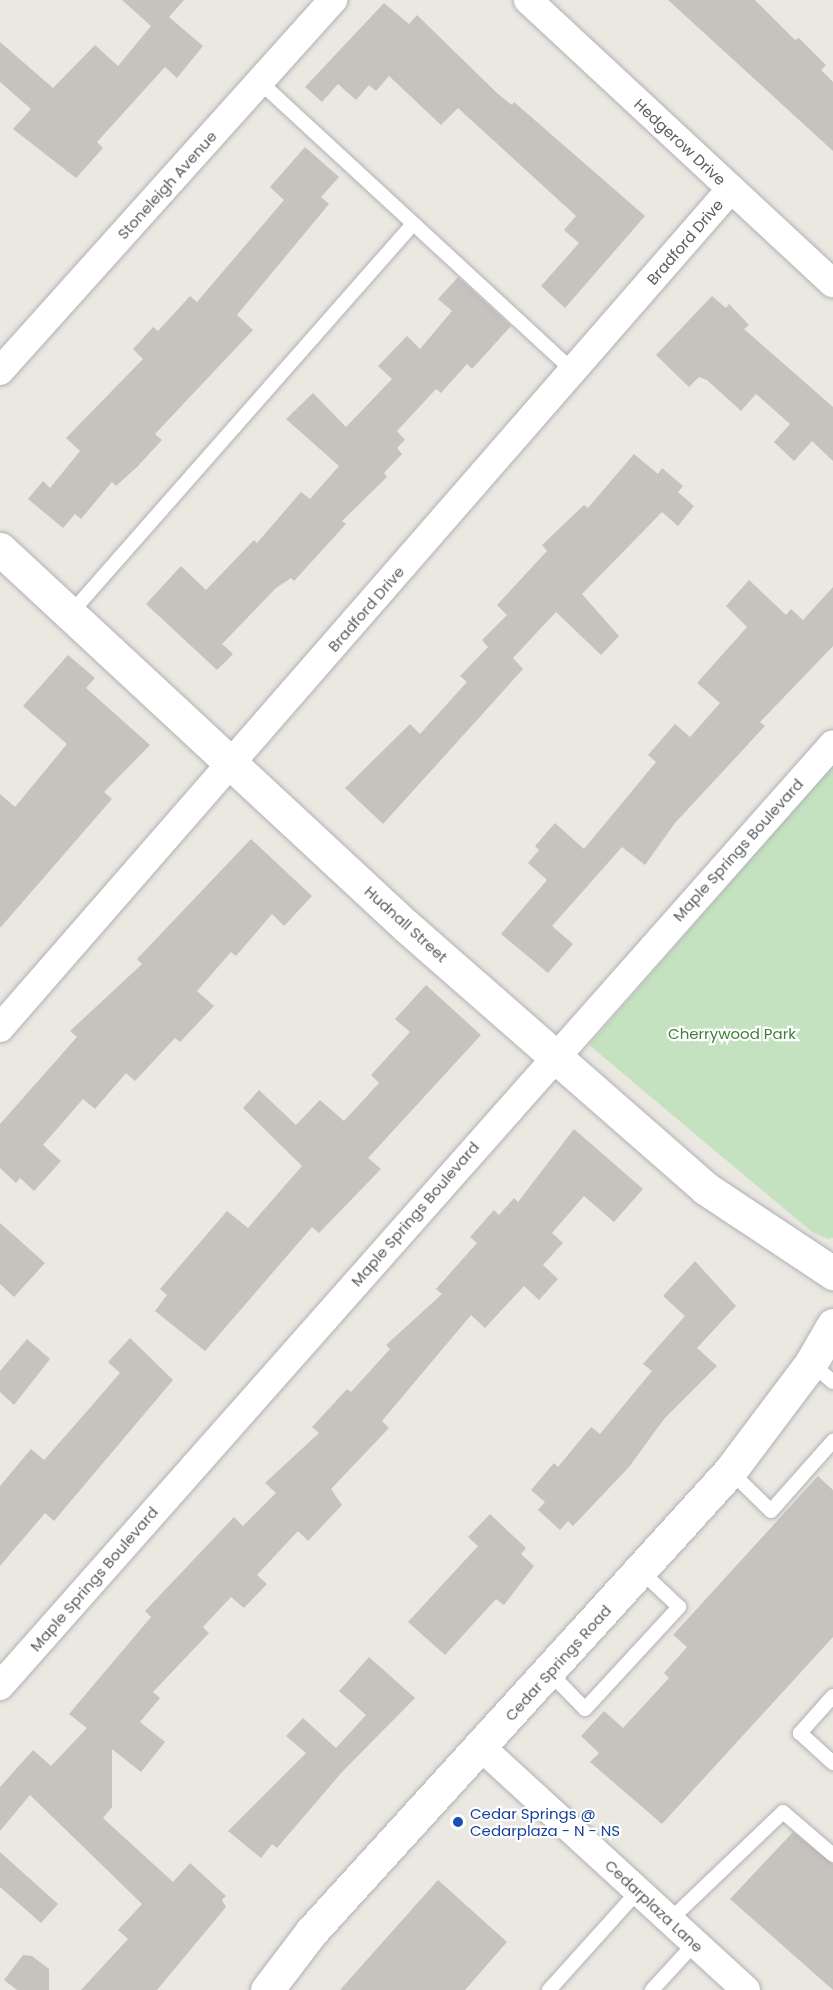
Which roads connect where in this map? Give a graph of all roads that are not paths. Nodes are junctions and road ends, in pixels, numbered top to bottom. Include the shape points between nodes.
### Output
1 (333, 0) edge
2 (528, 0) edge
3 (260, 82) junction
4 (731, 189) junction
5 (414, 224) junction
6 (833, 283) edge
7 (0, 371) edge
8 (573, 371) junction
9 (0, 549) edge
10 (70, 614) junction
11 (833, 744) edge
12 (231, 765) junction
13 (0, 1028) edge
14 (555, 1054) junction
15 (833, 1273) edge
16 (833, 1325) edge
17 (822, 1373) edge
18 (833, 1441) edge
19 (730, 1471) junction
20 (640, 1570) junction
21 (549, 1673) junction
22 (0, 1686) edge
23 (833, 1696) edge
24 (482, 1748) junction
25 (833, 1763) edge
26 (833, 1855) edge
27 (638, 1891) junction
28 (670, 1920) junction
29 (695, 1943) junction
30 (267, 1990) edge
31 (549, 1990) edge
32 (652, 1990) edge
33 (746, 1990) edge

1 - 3 street, Stoneleigh Avenue
2 - 4 street, Hedgerow Drive
3 - 5 lane
3 - 7 street, Stoneleigh Avenue
4 - 6 street, Hedgerow Drive
4 - 8 street, Bradford Drive
5 - 8 lane
5 - 10 lane
8 - 12 street, Bradford Drive
9 - 10 street, Hudnall Street
10 - 12 street, Hudnall Street
11 - 14 street, Maple Springs Boulevard
12 - 13 street, Bradford Drive
12 - 14 street, Hudnall Street
14 - 15 street, Hudnall Street via 705,1188
14 - 22 street, Maple Springs Boulevard
16 - 17 street, Cedar Springs Road
17 - 19 street, Cedar Springs Road
18 - 19 lane via 771,1511
19 - 20 street, Cedar Springs Road
20 - 21 street, Cedar Springs Road
20 - 21 lane via 679,1607 585,1709
21 - 24 street, Cedar Springs Road
23 - 25 lane via 800,1732
24 - 27 street, Cedarplaza Lane
24 - 30 street, Cedar Springs Road via 312,1931
26 - 28 lane via 783,1812
27 - 28 street, Cedarplaza Lane
27 - 31 lane
28 - 29 street, Cedarplaza Lane
29 - 32 lane
29 - 33 street, Cedarplaza Lane

